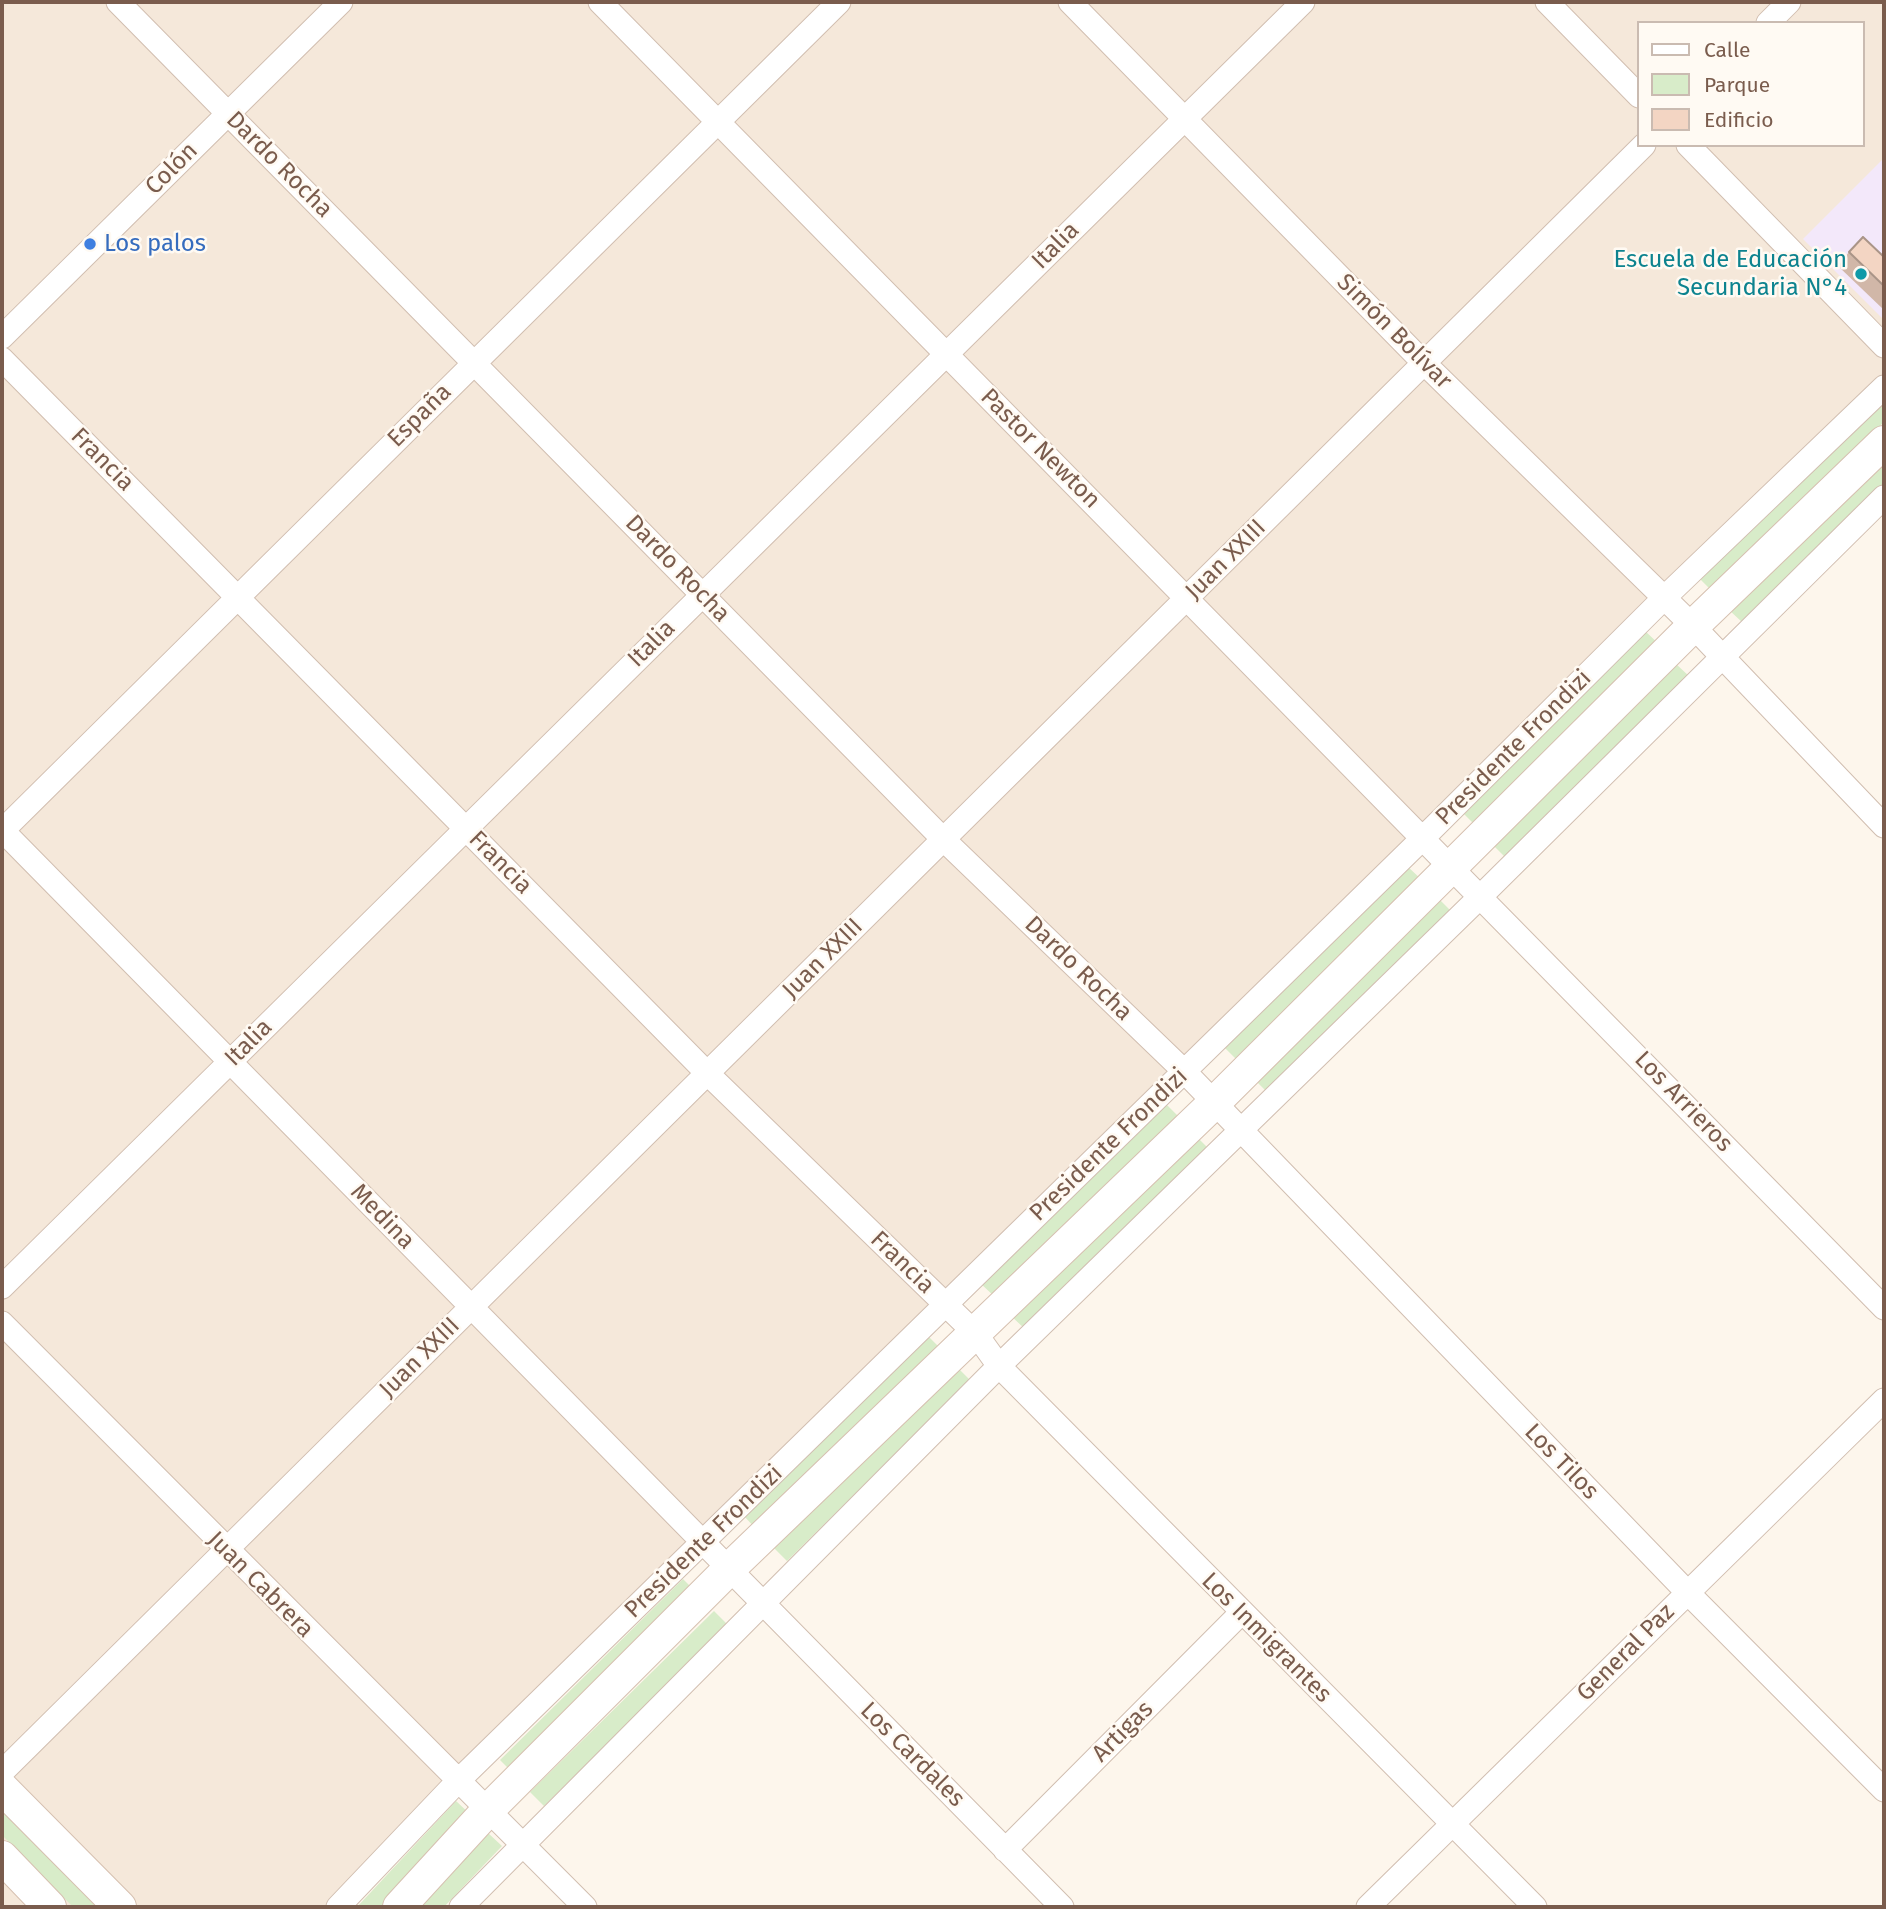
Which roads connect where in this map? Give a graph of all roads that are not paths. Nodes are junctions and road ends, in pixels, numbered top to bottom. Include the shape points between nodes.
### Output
1 (118, 2) edge
2 (341, 2) edge
3 (600, 2) edge
4 (839, 2) edge
5 (1070, 2) edge
6 (1303, 2) edge
7 (1547, 2) edge
8 (1789, 2) edge
9 (1770, 21) edge
10 (1638, 95) edge
11 (228, 114) junction
12 (1185, 119) junction
13 (718, 121) junction
14 (1642, 147) edge
15 (1690, 147) edge
16 (2, 337) edge
17 (1884, 345) edge
18 (947, 354) junction
19 (2, 359) edge
20 (475, 362) junction
21 (1424, 363) junction
22 (1884, 387) edge
23 (1884, 442) edge
24 (1884, 497) edge
25 (702, 595) junction
26 (238, 597) junction
27 (1187, 598) junction
28 (1664, 598) junction
29 (1693, 626) junction
30 (1723, 657) junction
31 (1884, 826) edge
32 (466, 829) junction
33 (2, 831) edge
34 (1424, 837) junction
35 (943, 839) junction
36 (1453, 867) junction
37 (1481, 897) junction
38 (229, 1062) junction
39 (1184, 1071) junction
40 (707, 1073) junction
41 (1214, 1103) junction
42 (1240, 1132) junction
43 (2, 1287) edge
44 (945, 1305) junction
45 (471, 1307) junction
46 (1884, 1308) edge
47 (2, 1323) edge
48 (976, 1334) junction
49 (999, 1366) junction
50 (1884, 1399) edge
51 (703, 1544) junction
52 (225, 1550) junction
53 (729, 1569) junction
54 (1688, 1592) junction
55 (762, 1603) junction
56 (1241, 1613) junction
57 (2, 1772) edge
58 (457, 1781) junction
59 (2, 1788) edge
60 (1884, 1790) edge
61 (487, 1811) junction
62 (1452, 1824) junction
63 (523, 1843) junction
64 (1005, 1850) junction
65 (2, 1857) edge
66 (50, 1907) edge
67 (120, 1907) edge
68 (338, 1907) edge
69 (399, 1907) edge
70 (461, 1907) edge
71 (585, 1907) edge
72 (1062, 1907) edge
73 (1368, 1907) edge
74 (1535, 1907) edge

1 - 11 street, Dardo Rocha
2 - 11 street, Colón
3 - 13 street, Pastor Newton
4 - 13 street, España
5 - 12 street, Simón Bolívar
6 - 12 street, Italia
7 - 10 street
8 - 9 street
11 - 16 street, Colón
11 - 20 street, Dardo Rocha
12 - 18 street, Italia
12 - 21 street, Simón Bolívar
13 - 18 street, Pastor Newton
13 - 20 street, España
14 - 21 street, Juan XXIII
15 - 17 street
18 - 25 street, Italia
18 - 27 street, Pastor Newton
19 - 26 street, Francia
20 - 25 street, Dardo Rocha
20 - 26 street, España
21 - 27 street, Juan XXIII
21 - 28 street, Simón Bolívar
22 - 28 street, Presidente Frondizi
23 - 29 main road, Presidente Frondizi
24 - 30 street
25 - 32 street, Italia
25 - 35 street, Dardo Rocha
26 - 32 street, Francia
26 - 33 street, España
27 - 34 street, Pastor Newton
27 - 35 street, Juan XXIII
28 - 29 street, Simón Bolívar
28 - 34 street, Presidente Frondizi
29 - 30 street, Simón Bolívar
29 - 36 main road, Presidente Frondizi
30 - 31 street, Simón Bolívar
30 - 37 street
32 - 38 street, Italia
32 - 40 street, Francia
33 - 38 street, Medina
34 - 36 street, Pastor Newton
34 - 39 street, Presidente Frondizi
35 - 39 street, Dardo Rocha
35 - 40 street, Juan XXIII
36 - 37 street, Pastor Newton
36 - 41 main road, Presidente Frondizi
37 - 42 street
37 - 46 street, Los Arrieros
38 - 43 street, Italia
38 - 45 street, Medina
39 - 41 street, Dardo Rocha
39 - 44 street, Presidente Frondizi
40 - 44 street, Francia
40 - 45 street, Juan XXIII
41 - 42 street, Dardo Rocha
41 - 48 main road, Presidente Frondizi
42 - 49 street
42 - 54 street, Los Tilos
44 - 48 street, Francia
44 - 51 street, Presidente Frondizi
45 - 51 street, Medina
45 - 52 street, Juan XXIII
47 - 52 street, Juan Cabrera
48 - 49 street, Francia
48 - 53 main road, Presidente Frondizi
49 - 55 street
49 - 56 street, Los Inmigrantes
50 - 54 street, General Paz
51 - 53 street, Medina
51 - 58 street, Presidente Frondizi
52 - 57 street, Juan XXIII
52 - 58 street, Juan Cabrera
53 - 55 street, Medina
53 - 61 main road, Presidente Frondizi
54 - 60 street, Los Tilos
54 - 62 street, General Paz
55 - 63 street
55 - 64 street, Los Cardales
56 - 62 street, Los Inmigrantes
56 - 64 street, Artigas
58 - 61 street, Juan Cabrera
58 - 68 street, Presidente Frondizi
59 - 67 main road
61 - 63 street, Juan Cabrera
61 - 69 main road, Presidente Frondizi
62 - 73 street, General Paz
62 - 74 street, Los Inmigrantes
63 - 70 street
63 - 71 street, Juan Cabrera
64 - 72 street, Los Cardales
65 - 66 main road

